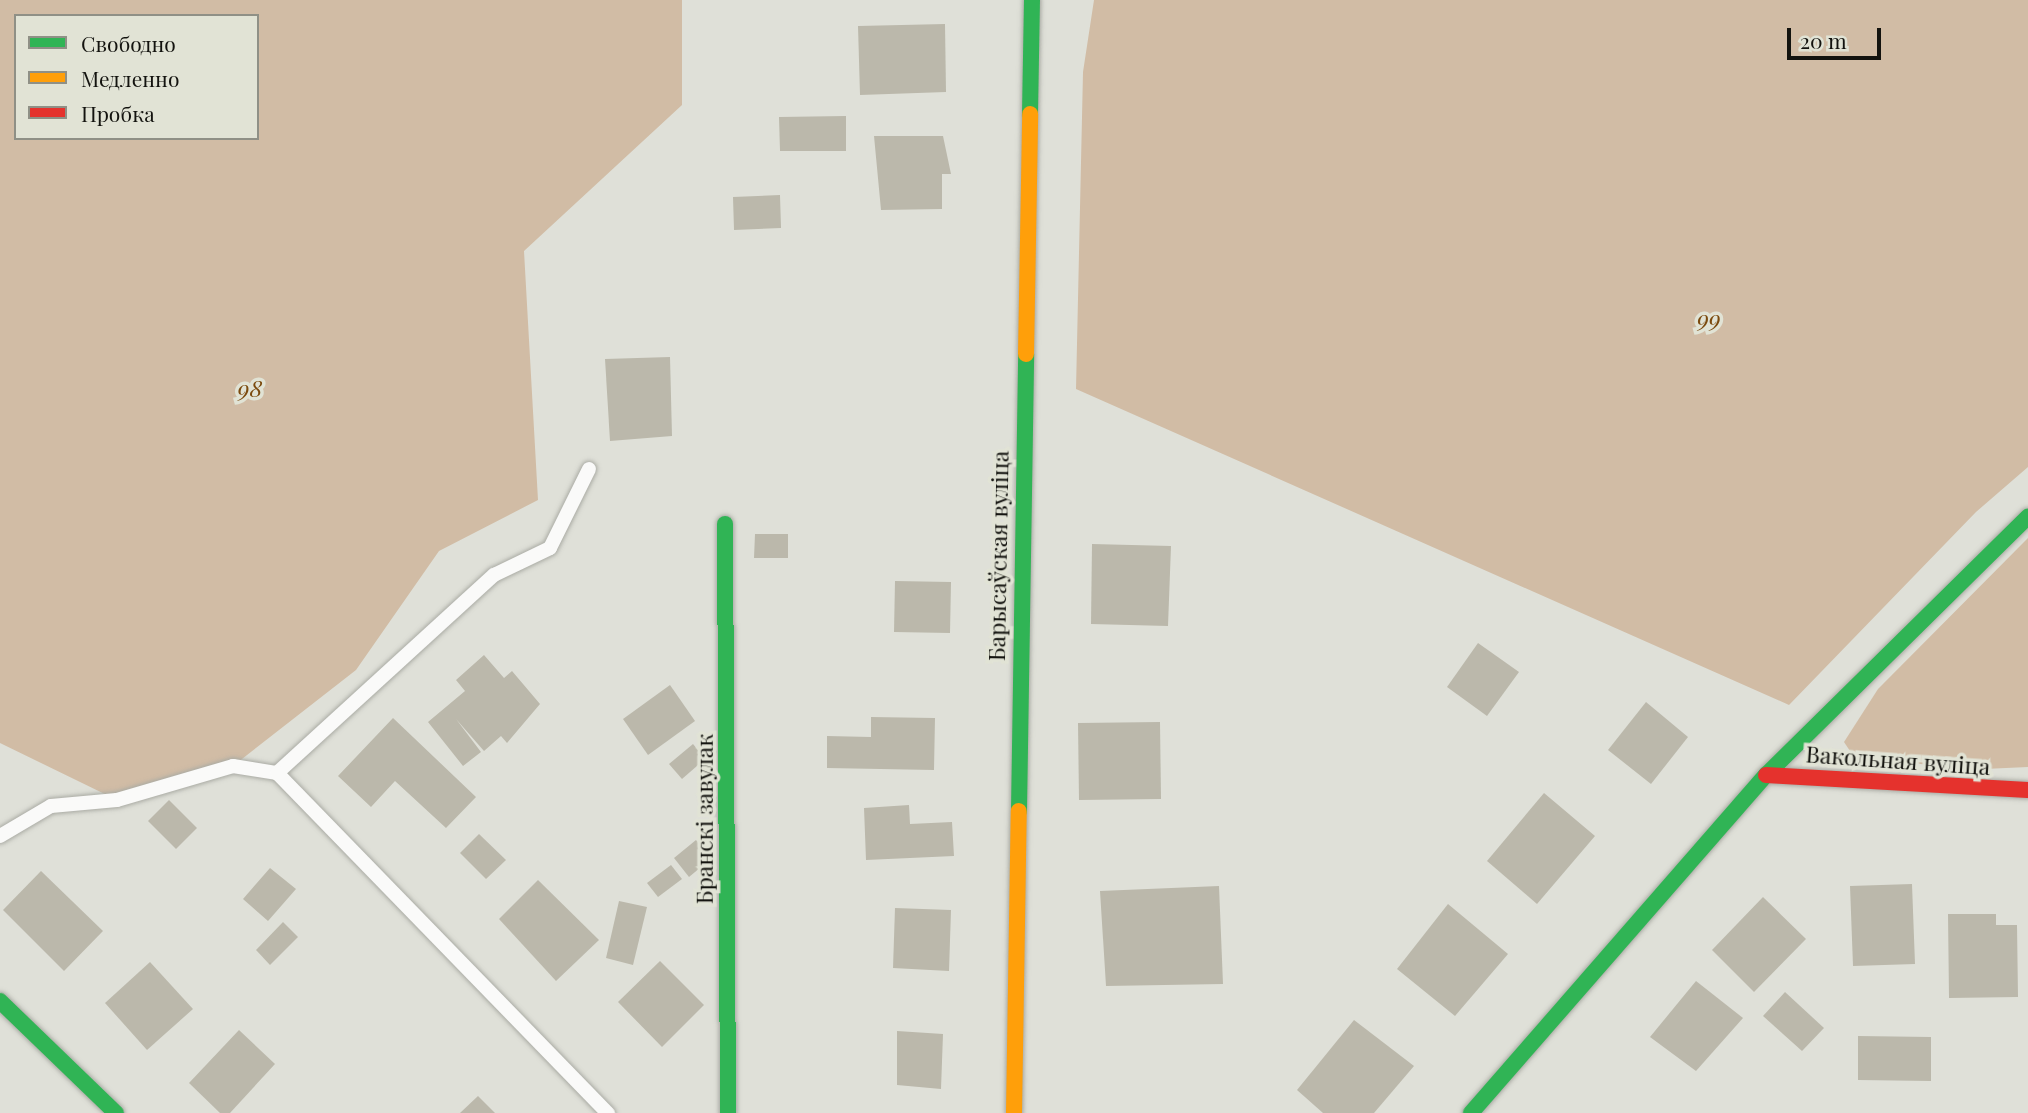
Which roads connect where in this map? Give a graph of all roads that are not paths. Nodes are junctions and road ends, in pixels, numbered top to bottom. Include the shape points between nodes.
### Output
1 (1032, 0) edge
2 (589, 469) dead end
3 (2028, 517) edge
4 (725, 524) dead end
5 (278, 773) junction
6 (1766, 775) junction
7 (2028, 790) edge
8 (0, 836) edge
9 (0, 1001) edge
10 (116, 1113) edge
11 (608, 1113) edge
12 (728, 1113) edge
13 (1014, 1113) edge
14 (1471, 1113) edge

1 - 13 street, Барысаўская вуліца
2 - 5 lane via 550,548 494,575
3 - 6 street
4 - 12 street, Бранскі завулак
5 - 8 lane via 233,766 117,800 51,806
5 - 11 lane
6 - 7 street, Вакольная вуліца
6 - 14 street
9 - 10 street

